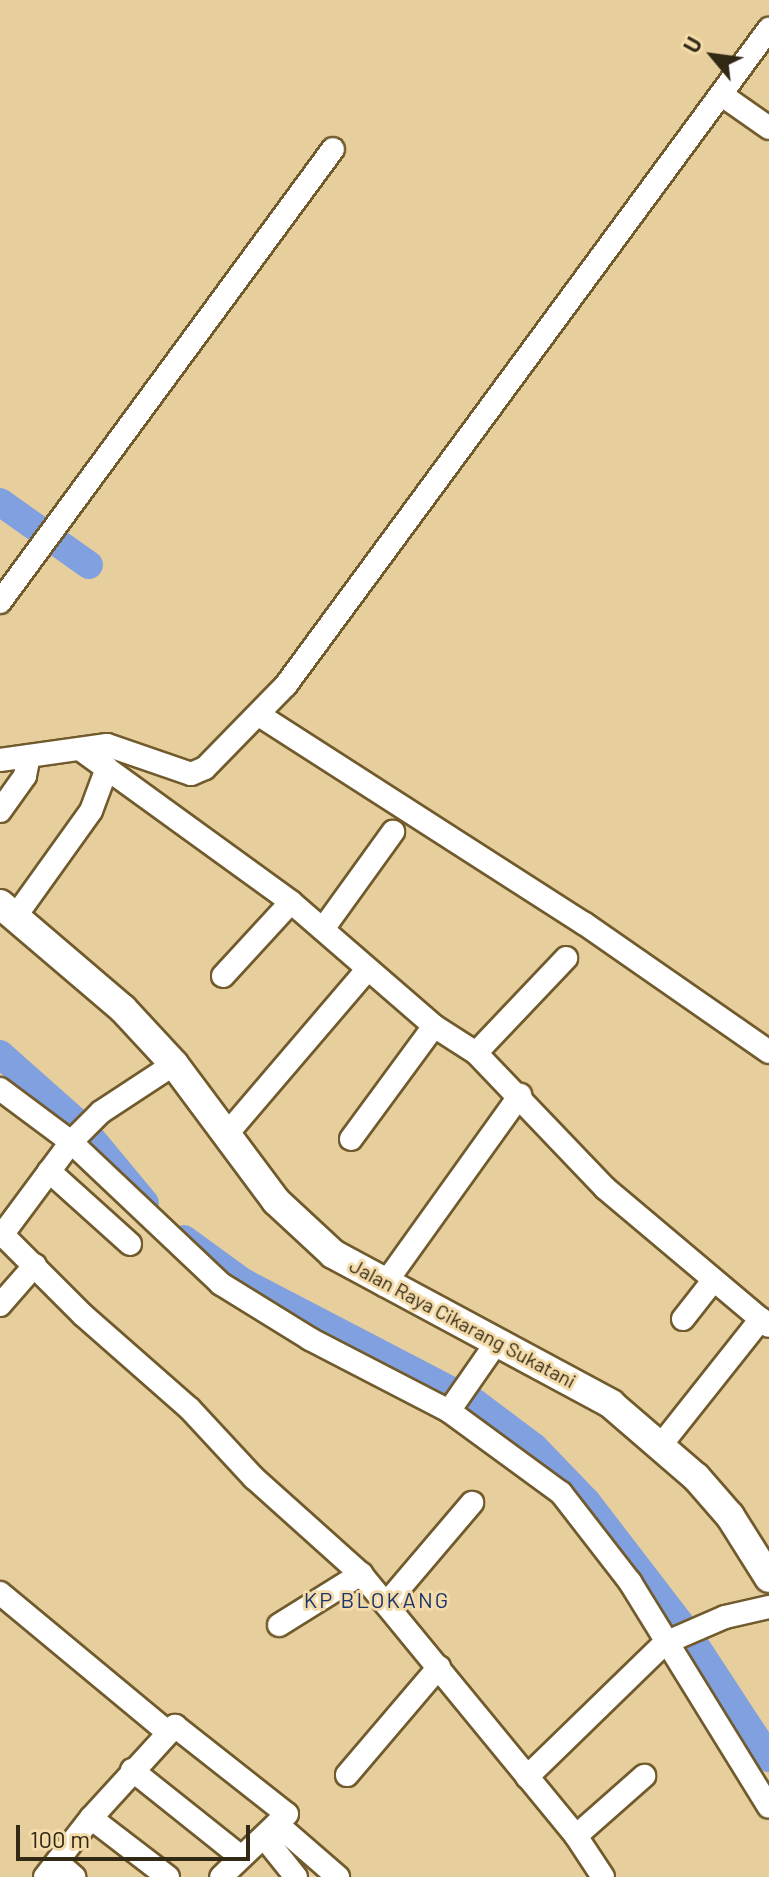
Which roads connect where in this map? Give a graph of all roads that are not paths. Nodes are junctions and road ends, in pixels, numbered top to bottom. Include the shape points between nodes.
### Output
1 (769, 29) edge
2 (722, 95) junction
3 (769, 128) edge
4 (333, 149) dead end
5 (4, 588) edge
6 (262, 712) junction
7 (80, 749) junction
8 (29, 756) junction
9 (0, 760) edge
10 (107, 768) junction
11 (0, 811) edge
12 (393, 832) dead end
13 (291, 902) junction
14 (8, 910) edge
15 (323, 929) junction
16 (566, 958) dead end
17 (368, 969) junction
18 (223, 976) dead end
19 (434, 1026) junction
20 (769, 1052) edge
21 (476, 1053) junction
22 (174, 1064) junction
23 (0, 1089) edge
24 (520, 1095) junction
25 (226, 1135) junction
26 (351, 1139) dead end
27 (73, 1140) junction
28 (49, 1171) junction
29 (1, 1234) edge
30 (130, 1244) dead end
31 (35, 1265) junction
32 (712, 1282) junction
33 (384, 1285) junction
34 (0, 1305) edge
35 (683, 1319) dead end
36 (765, 1323) edge
37 (497, 1342) junction
38 (451, 1408) junction
39 (661, 1445) junction
40 (472, 1503) dead end
41 (767, 1569) edge
42 (361, 1574) junction
43 (0, 1593) edge
44 (386, 1604) junction
45 (769, 1607) edge
46 (279, 1625) dead end
47 (671, 1639) junction
48 (439, 1667) junction
49 (166, 1731) junction
50 (132, 1770) junction
51 (347, 1775) dead end
52 (644, 1776) dead end
53 (527, 1777) junction
54 (769, 1807) edge
55 (91, 1818) junction
56 (270, 1830) junction
57 (576, 1836) junction
58 (241, 1857) junction
59 (51, 1870) edge
60 (74, 1877) edge
61 (168, 1877) edge
62 (221, 1877) edge
63 (296, 1877) edge
64 (338, 1877) edge
65 (603, 1877) edge

1 - 2 street
2 - 3 street
2 - 6 street
4 - 5 street
6 - 7 street via 205,768 191,774 123,747
6 - 20 street
7 - 8 street
7 - 10 street
8 - 9 street
8 - 11 street via 25,776
10 - 13 street
10 - 14 street via 91,811
12 - 15 street
13 - 15 street
13 - 18 street
14 - 22 main road, Jalan Raya Cikarang Sukatani via 123,1009
15 - 17 street
16 - 21 street
17 - 19 street
17 - 25 street
19 - 21 street
19 - 26 street
21 - 24 street
22 - 25 main road, Jalan Raya Cikarang Sukatani
22 - 27 street via 101,1112
23 - 27 street
24 - 32 street via 605,1188
24 - 33 street
25 - 33 main road, Jalan Raya Cikarang Sukatani via 300,1225 333,1254
27 - 28 street
27 - 38 street via 221,1284 310,1339
28 - 29 street
28 - 30 street
29 - 31 street
31 - 34 street
31 - 42 street
32 - 35 street
32 - 36 street
33 - 37 main road, Jalan Raya Cikarang Sukatani
36 - 39 street
37 - 38 street
37 - 39 main road, Jalan Raya Cikarang Sukatani via 587,1388
38 - 47 street via 561,1493
39 - 41 main road, Jalan Raya Cikarang Sukatani via 730,1516
40 - 44 street
42 - 44 street
42 - 46 street
43 - 49 street
44 - 48 street
45 - 47 street via 725,1617
47 - 53 street
47 - 54 street
48 - 51 street
48 - 53 street
49 - 50 street
49 - 56 street via 175,1726 287,1814
50 - 55 street
50 - 58 street
52 - 57 street
53 - 57 street
55 - 59 street
55 - 61 street
56 - 58 street
56 - 63 street
56 - 64 street
57 - 65 street
58 - 62 street
59 - 60 street

